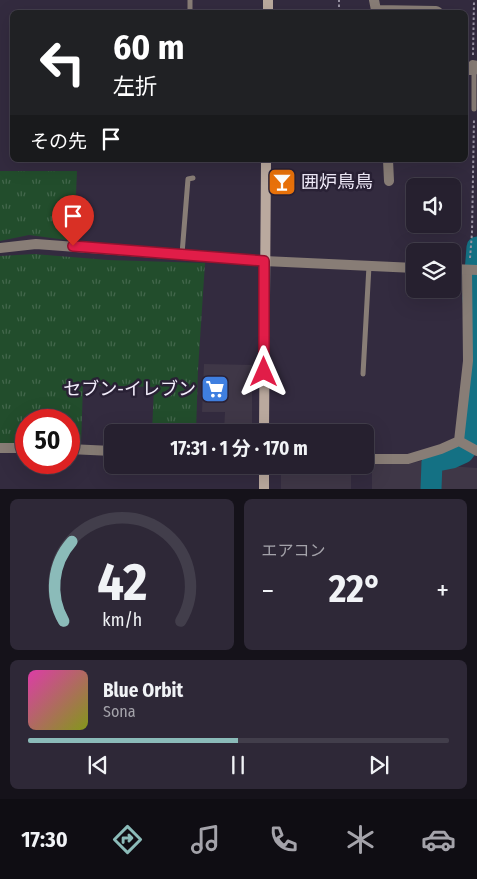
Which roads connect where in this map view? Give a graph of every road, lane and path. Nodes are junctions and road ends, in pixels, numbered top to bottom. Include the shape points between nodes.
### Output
1 (474, 0) edge
2 (477, 21) edge
3 (474, 22) junction
4 (472, 68) edge
5 (474, 109) joint
6 (266, 162) edge
7 (388, 162) edge
8 (193, 178) dead end
9 (389, 181) dead end
10 (0, 248) edge
11 (182, 254) junction
12 (264, 261) junction
13 (369, 266) junction
14 (406, 268) edge
15 (471, 268) edge
16 (362, 374) dead end
17 (264, 424) edge
18 (460, 441) junction
19 (0, 448) edge
20 (15, 448) edge
21 (80, 450) edge
22 (474, 450) edge
23 (104, 451) edge
24 (374, 459) edge
25 (264, 474) edge
26 (264, 489) edge

1 - 3 path
2 - 3 path
3 - 4 path
4 - 5 lane
5 - 15 path
6 - 12 main road
7 - 9 street
8 - 11 lane via 188,179
10 - 11 street via 36,244
11 - 12 street
12 - 13 street
12 - 17 main road
13 - 14 street
13 - 16 lane
15 - 18 street via 468,361
18 - 22 street
18 - 24 street via 408,459
19 - 20 street
21 - 23 street
25 - 26 main road

